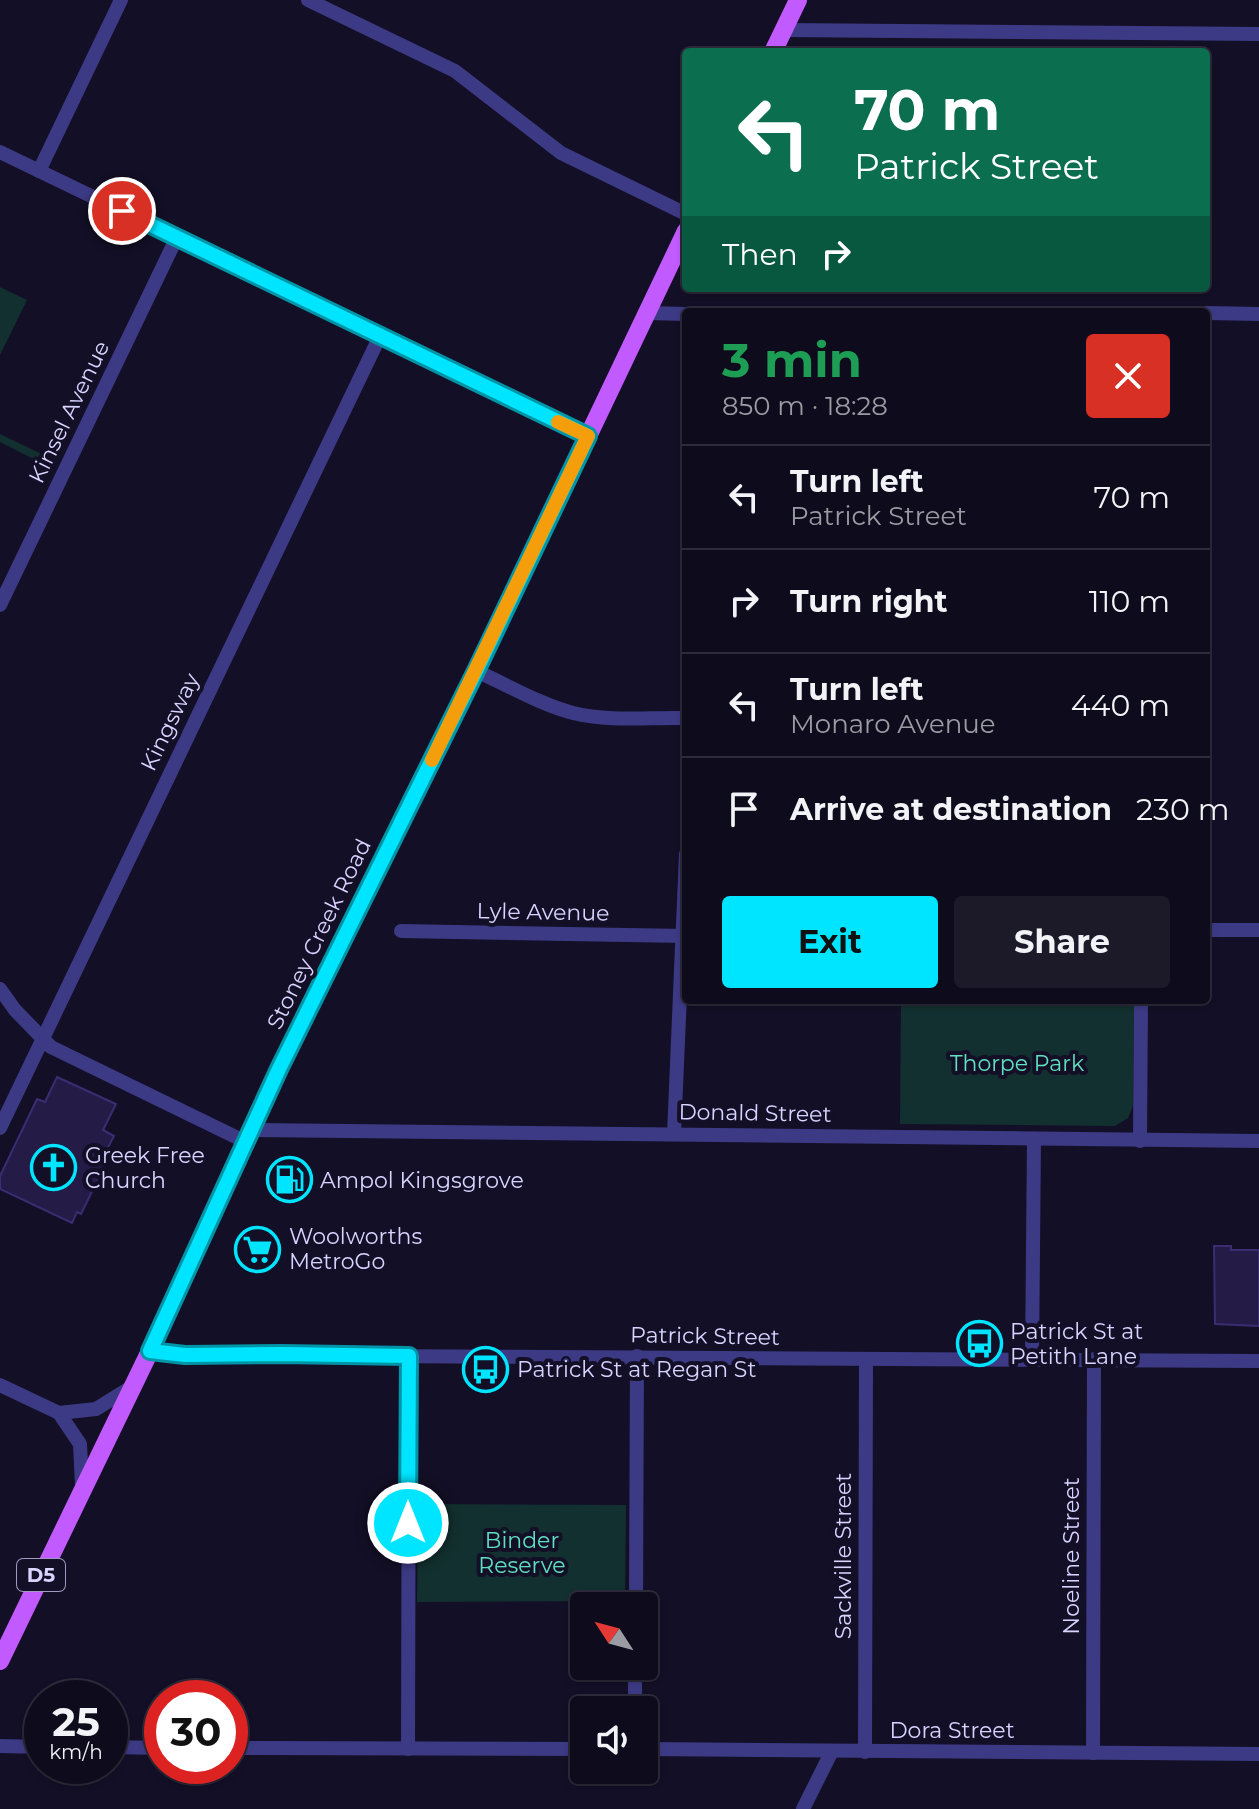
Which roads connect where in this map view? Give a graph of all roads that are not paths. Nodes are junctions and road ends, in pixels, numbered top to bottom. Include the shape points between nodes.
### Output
1 (121, 0) edge
2 (308, 0) edge
3 (798, 0) edge
4 (784, 30) junction
5 (1259, 34) edge
6 (775, 48) edge
7 (0, 152) edge
8 (39, 171) junction
9 (682, 212) edge
10 (177, 237) junction
11 (682, 239) edge
12 (646, 313) junction
13 (1210, 313) edge
14 (682, 314) edge
15 (1259, 314) edge
16 (380, 336) junction
17 (588, 436) junction
18 (0, 605) edge
19 (476, 671) junction
20 (682, 718) edge
21 (1210, 930) edge
22 (1259, 930) edge
23 (401, 931) dead end
24 (682, 936) edge
25 (682, 976) edge
26 (0, 989) edge
27 (1141, 1004) edge
28 (42, 1039) junction
29 (0, 1128) edge
30 (674, 1134) junction
31 (249, 1136) junction
32 (1034, 1139) junction
33 (1140, 1141) junction
34 (1259, 1141) edge
35 (150, 1351) junction
36 (409, 1356) junction
37 (637, 1356) junction
38 (1094, 1359) junction
39 (866, 1360) junction
40 (1032, 1360) junction
41 (1259, 1361) edge
42 (0, 1385) edge
43 (132, 1386) junction
44 (59, 1413) junction
45 (82, 1489) junction
46 (636, 1592) edge
47 (0, 1661) edge
48 (0, 1746) edge
49 (24, 1747) edge
50 (248, 1748) edge
51 (408, 1749) junction
52 (570, 1749) edge
53 (658, 1749) edge
54 (832, 1751) junction
55 (865, 1752) junction
56 (1093, 1753) junction
57 (1259, 1754) edge
58 (803, 1809) edge

1 - 8 street
2 - 9 street via 455,71 561,153
3 - 4 main road
4 - 5 street
4 - 6 main road
7 - 8 street
8 - 10 street
10 - 16 street
10 - 18 street, Kinsel Avenue
11 - 12 main road, Stoney Creek Road / D5
12 - 14 street
12 - 17 main road, Stoney Creek Road / D5
13 - 15 street
16 - 17 street
16 - 28 street, Kingsway
17 - 19 main road, Stoney Creek Road / D5
19 - 20 street via 577,714
19 - 31 main road, Stoney Creek Road / D5
21 - 22 street
23 - 24 street, Lyle Avenue
25 - 30 street
26 - 28 street
27 - 33 street
28 - 29 street, Kingsway
28 - 31 street via 58,1051
30 - 31 street, Donald Street
30 - 32 street, Donald Street
31 - 35 main road, Stoney Creek Road / D5
32 - 33 street, Donald Street
32 - 40 street
33 - 34 street, Donald Street
35 - 36 street, Patrick Street
35 - 43 main road, Stoney Creek Road / D5
36 - 37 street, Patrick Street
36 - 51 street
37 - 39 street, Patrick Street
37 - 46 street
38 - 40 street, Patrick Street
38 - 41 street, Patrick Street
38 - 56 street, Noeline Street
39 - 40 street, Patrick Street
39 - 55 street, Sackville Street
42 - 44 street
43 - 44 street via 96,1409
43 - 45 main road, Stoney Creek Road / D5
44 - 45 street via 80,1444
45 - 47 main road, Stoney Creek Road / D5
48 - 49 street
50 - 51 street
51 - 52 street
53 - 54 street, Dora Street
54 - 55 street, Dora Street
54 - 58 street
55 - 56 street, Dora Street
56 - 57 street, Dora Street

